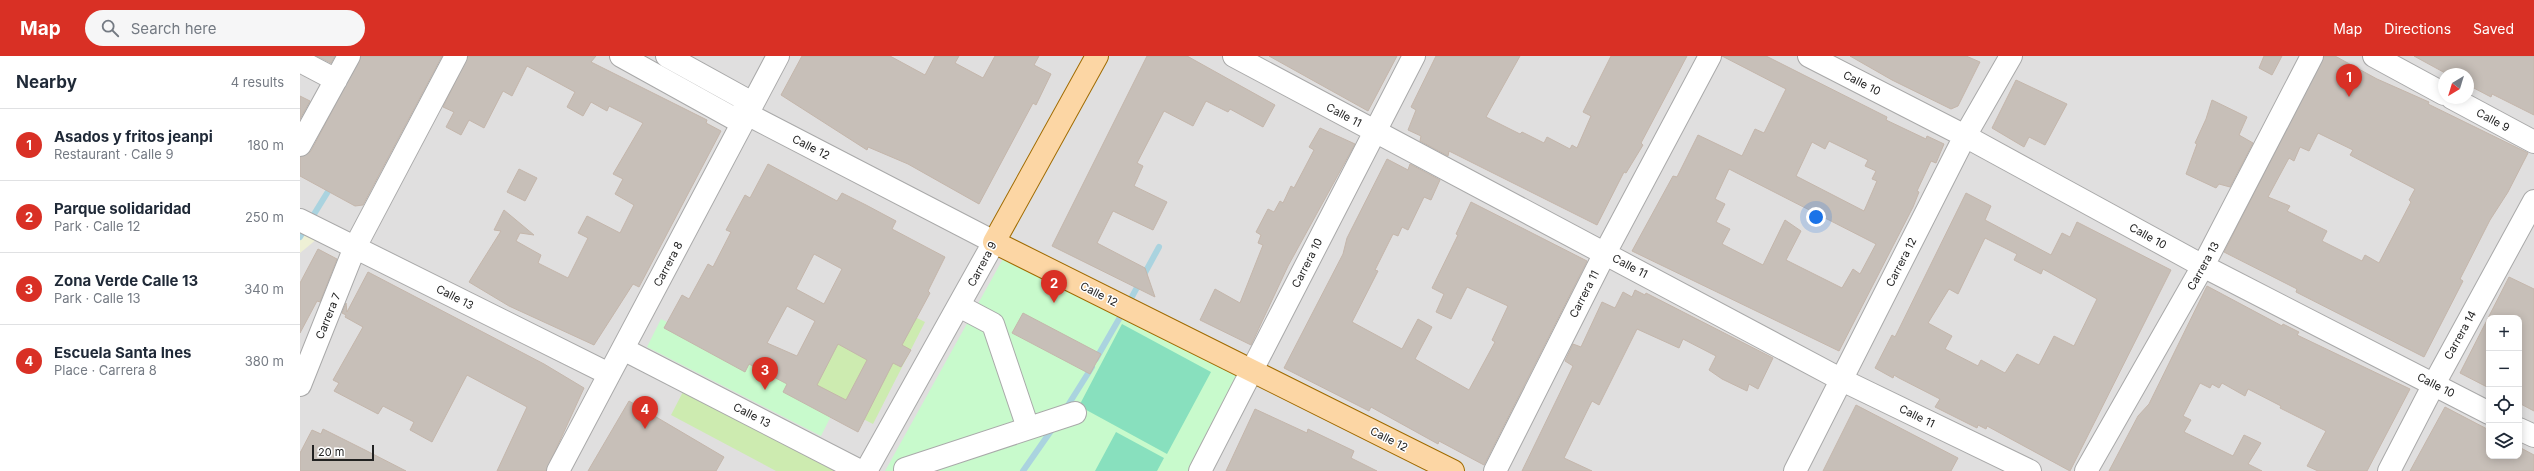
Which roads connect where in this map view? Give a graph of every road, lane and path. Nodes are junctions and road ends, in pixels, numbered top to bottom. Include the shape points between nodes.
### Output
1 (349, 56) edge
2 (456, 56) edge
3 (621, 56) edge
4 (667, 56) edge
5 (778, 56) edge
6 (1097, 56) edge
7 (1234, 56) edge
8 (1414, 56) edge
9 (1710, 56) edge
10 (1809, 56) edge
11 (2011, 56) edge
12 (2312, 56) edge
13 (2374, 56) edge
14 (300, 61) edge
15 (336, 80) junction
16 (2438, 91) edge
17 (2463, 104) edge
18 (747, 114) junction
19 (1375, 132) junction
20 (1964, 136) junction
21 (2534, 142) edge
22 (300, 146) edge
23 (2534, 201) edge
24 (300, 220) edge
25 (994, 242) junction
26 (356, 247) junction
27 (1605, 253) junction
28 (2203, 266) junction
29 (959, 306) junction
30 (623, 349) junction
31 (1252, 370) junction
32 (609, 374) junction
33 (1842, 380) junction
34 (300, 383) edge
35 (2434, 384) junction
36 (2486, 411) edge
37 (1075, 413) dead end
38 (1028, 428) junction
39 (2522, 430) edge
40 (2534, 436) edge
41 (558, 471) edge
42 (860, 471) edge
43 (866, 471) edge
44 (909, 471) edge
45 (1200, 471) edge
46 (1453, 471) edge
47 (1495, 471) edge
48 (1795, 471) edge
49 (2030, 471) edge
50 (2086, 471) edge
51 (2389, 471) edge

1 - 15 street
2 - 26 street, Carrera 7
3 - 18 street via 733,118
4 - 18 street via 743,98
5 - 18 street, Carrera 8
6 - 25 main road, Carrera 9
7 - 19 street, Calle 11
8 - 19 street, Carrera 10
9 - 27 street, Carrera 11
10 - 20 street, Calle 10
11 - 20 street, Carrera 12
12 - 28 street, Carrera 13
13 - 16 street
14 - 15 street
15 - 22 street
17 - 21 street, Calle 9
18 - 25 street, Calle 12
18 - 30 street, Carrera 8
19 - 27 street, Calle 11
19 - 31 street, Carrera 10
20 - 28 street, Calle 10
20 - 33 street, Carrera 12
23 - 35 street, Carrera 14
24 - 26 street, Calle 13
25 - 29 street, Carrera 9
25 - 31 main road, Calle 12
26 - 32 street, Calle 13
26 - 34 street, Carrera 7
27 - 33 street, Calle 11
27 - 47 street, Carrera 11
28 - 35 street, Calle 10
28 - 50 street, Carrera 13
29 - 38 street via 993,324
29 - 43 street, Carrera 9
30 - 32 street, Carrera 8
30 - 42 street, Calle 13
31 - 45 street, Carrera 10
31 - 46 main road, Calle 12
32 - 41 street, Carrera 8
33 - 48 street, Carrera 12
33 - 49 street, Calle 11
35 - 36 street, Calle 10
35 - 51 street, Carrera 14
37 - 38 street
38 - 44 street via 905,469
39 - 40 street

